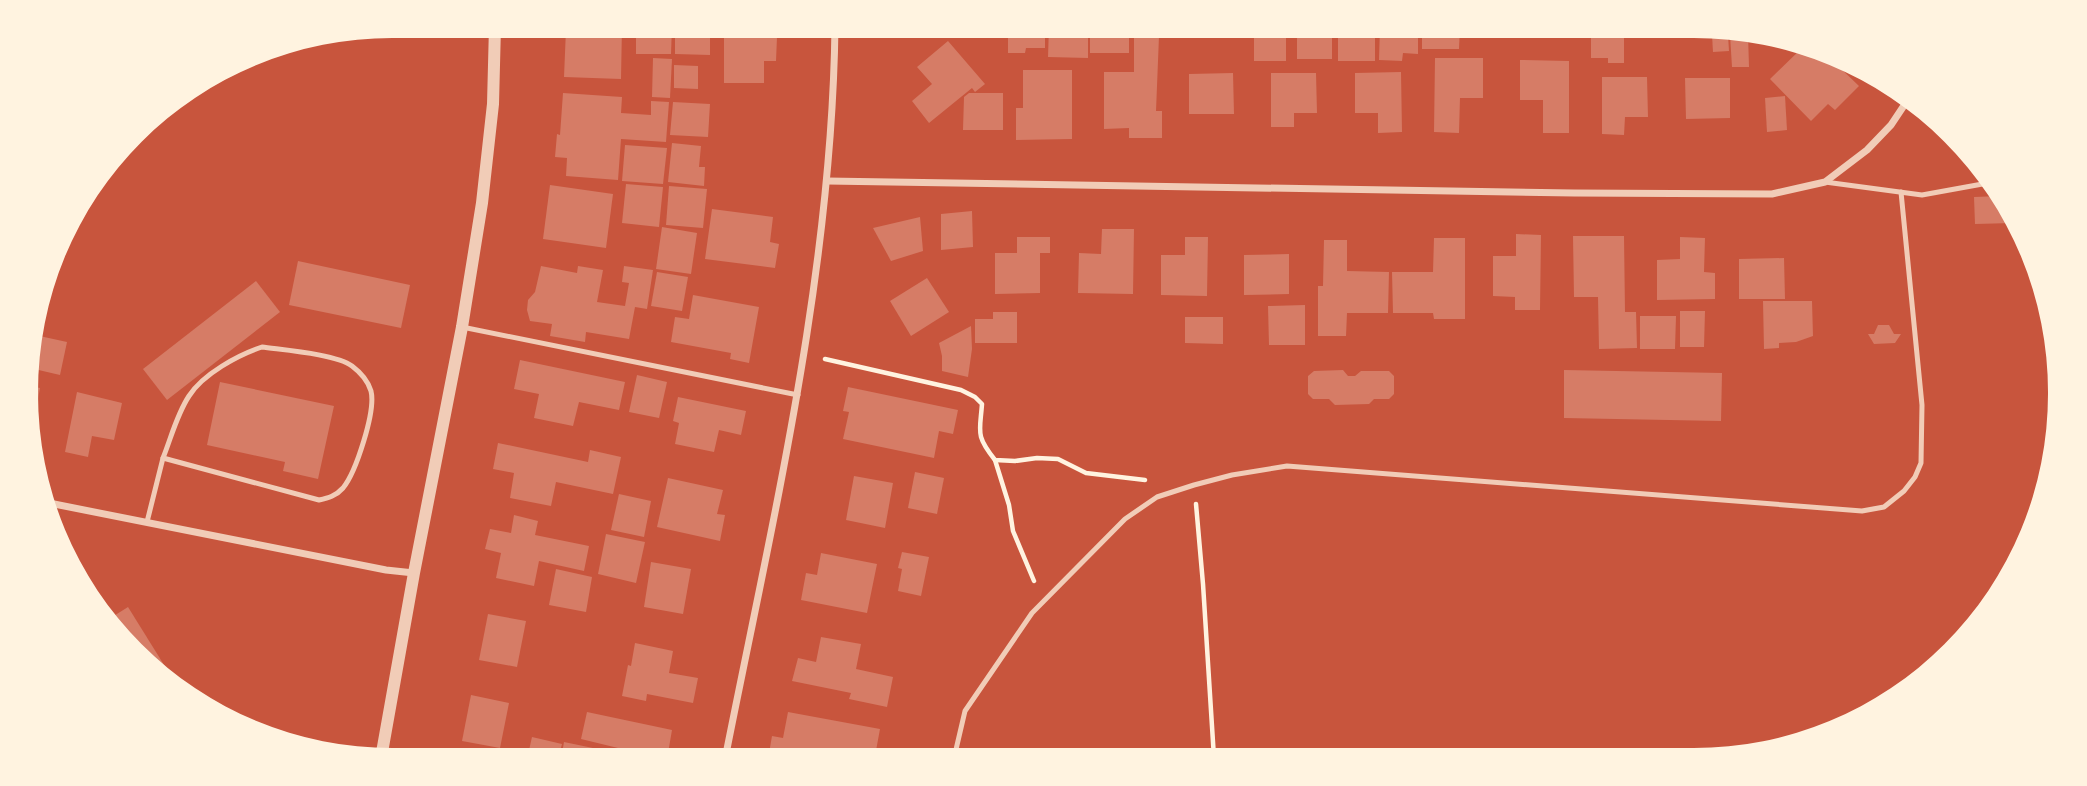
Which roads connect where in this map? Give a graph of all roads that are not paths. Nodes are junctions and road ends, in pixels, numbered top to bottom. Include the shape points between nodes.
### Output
1 (495, 38) edge
2 (834, 38) edge
3 (1903, 107) edge
4 (827, 181) junction
5 (1825, 182) junction
6 (1980, 184) edge
7 (1901, 192) junction
8 (462, 327) junction
9 (798, 395) junction
10 (163, 458) junction
11 (56, 504) edge
12 (147, 522) junction
13 (414, 573) junction
14 (383, 748) edge
15 (727, 748) edge
16 (956, 748) edge

1 - 8 street via 482,204
2 - 4 street
3 - 5 street via 1867,149
4 - 5 street via 1732,194 1772,194
4 - 9 street
5 - 7 lane
6 - 7 lane via 1922,195
7 - 16 lane via 1922,405 1921,463 1904,491 1884,507 1862,511 1287,466 1232,475 1157,497 1125,519 1018,634 965,712
8 - 9 lane
8 - 13 street
9 - 15 street
10 - 10 lane via 190,394 240,354 262,347 336,359 363,375 370,389 373,406 349,480 331,498 319,500
10 - 12 lane
11 - 12 street
12 - 13 street
13 - 14 street

